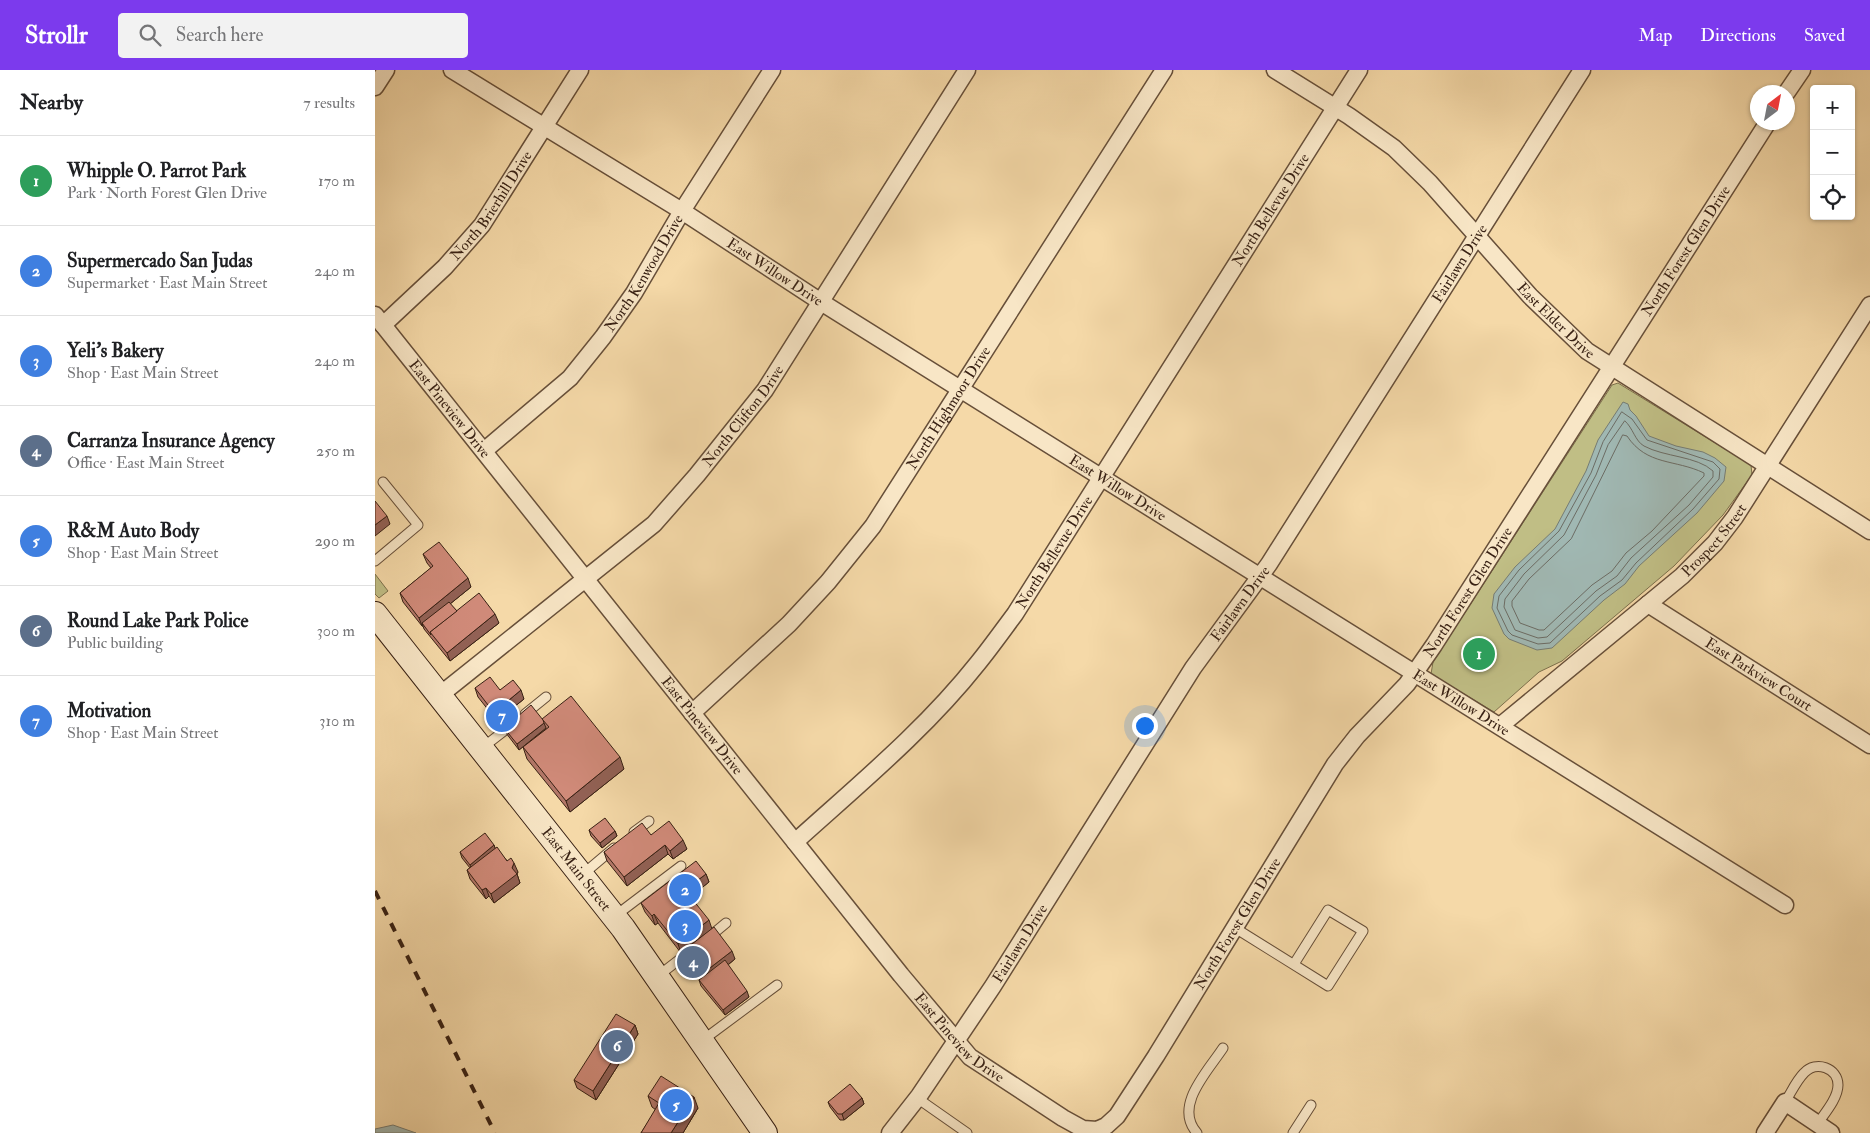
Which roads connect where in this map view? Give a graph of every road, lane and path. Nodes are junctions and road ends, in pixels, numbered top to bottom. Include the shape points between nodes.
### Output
1 (386, 70) edge
2 (451, 70) edge
3 (579, 70) edge
4 (772, 70) edge
5 (967, 70) edge
6 (1164, 70) edge
7 (1275, 70) edge
8 (1359, 70) edge
9 (1582, 70) edge
10 (1802, 70) edge
11 (1792, 85) edge
12 (375, 87) edge
13 (1335, 108) junction
14 (543, 127) junction
15 (1763, 130) edge
16 (681, 211) junction
17 (1478, 237) junction
18 (821, 302) junction
19 (1870, 305) edge
20 (379, 320) edge
21 (1612, 368) junction
22 (961, 390) junction
23 (485, 450) junction
24 (1768, 466) junction
25 (1102, 478) junction
26 (383, 482) dead end
27 (1870, 531) edge
28 (375, 561) edge
29 (1260, 576) junction
30 (586, 578) junction
31 (1649, 604) junction
32 (375, 614) edge
33 (1415, 673) junction
34 (440, 695) junction
35 (546, 697) dead end
36 (692, 713) junction
37 (1500, 726) junction
38 (1870, 745) edge
39 (482, 748) junction
40 (649, 821) dead end
41 (795, 842) junction
42 (681, 866) dead end
43 (582, 875) junction
44 (1785, 905) dead end
45 (614, 916) junction
46 (727, 923) dead end
47 (1235, 928) junction
48 (1293, 964) junction
49 (658, 976) junction
50 (777, 985) dead end
51 (703, 1040) junction
52 (956, 1040) junction
53 (1223, 1048) dead end
54 (917, 1098) junction
55 (1785, 1102) junction
56 (1311, 1105) dead end
57 (1052, 1112) joint
58 (1825, 1128) edge
59 (1097, 1132) edge
60 (765, 1133) edge
61 (890, 1133) edge
62 (967, 1133) edge
63 (1197, 1133) edge
64 (1293, 1133) edge
65 (1765, 1133) edge

1 - 12 street
2 - 14 street, East Willow Drive
3 - 14 street, North Brierhill Drive
4 - 16 street, North Kenwood Drive
5 - 18 street, North Clifton Drive
6 - 22 street, North Highmoor Drive
7 - 13 street, East Elder Drive
8 - 13 street, North Bellevue Drive
9 - 17 street, Fairlawn Drive
10 - 11 street
13 - 17 street, East Elder Drive via 1394,148
13 - 25 street, North Bellevue Drive
14 - 16 street, East Willow Drive
14 - 20 street, North Brierhill Drive via 482,225 445,267
15 - 21 street, North Forest Glen Drive
16 - 18 street, East Willow Drive
16 - 23 street, North Kenwood Drive via 634,293 570,378
17 - 21 street, East Elder Drive via 1537,303 1587,351
17 - 29 street, Fairlawn Drive
18 - 22 street, East Willow Drive
18 - 30 street, North Clifton Drive via 765,390 697,475 653,524
19 - 24 street, Prospect Street
20 - 23 street, East Pineview Drive
21 - 24 street, East Elder Drive
21 - 33 street, North Forest Glen Drive
22 - 25 street, East Willow Drive
22 - 36 street, North Highmoor Drive via 873,526 828,582 789,624
23 - 30 street, East Pineview Drive
24 - 27 street, East Elder Drive
24 - 31 street, Prospect Street via 1715,543
25 - 29 street, East Willow Drive
25 - 41 street, North Bellevue Drive via 1015,614 978,664 897,750
26 - 28 lane via 418,525
29 - 33 street, East Willow Drive
29 - 52 street, Fairlawn Drive via 1193,668
30 - 34 street, North Clifton Drive
30 - 36 street, East Pineview Drive
31 - 37 street, Prospect Street
31 - 38 street, East Parkview Court
32 - 34 main road, East Main Street
33 - 37 street, East Willow Drive
33 - 47 street, North Forest Glen Drive via 1335,764
34 - 39 main road, East Main Street
35 - 39 lane
36 - 41 street, East Pineview Drive
37 - 44 street, East Willow Drive
39 - 43 main road, East Main Street
40 - 43 lane
41 - 52 street, East Pineview Drive
42 - 45 lane
43 - 45 main road, East Main Street
45 - 49 main road, East Main Street
46 - 49 lane
47 - 48 lane
47 - 59 street, North Forest Glen Drive via 1117,1116
48 - 48 lane via 1329,986 1363,931 1328,910
49 - 51 main road, East Main Street
50 - 51 lane
51 - 60 main road, East Main Street
52 - 54 street, Fairlawn Drive
52 - 57 street, East Pineview Drive via 970,1057
53 - 63 lane via 1189,1100 1187,1116
54 - 61 street, Fairlawn Drive
54 - 62 lane
55 - 58 street
55 - 58 lane via 1808,1070 1819,1066 1830,1069 1837,1078 1837,1090
55 - 65 street
56 - 64 lane
57 - 59 street, North Forest Glen Drive via 1083,1129

